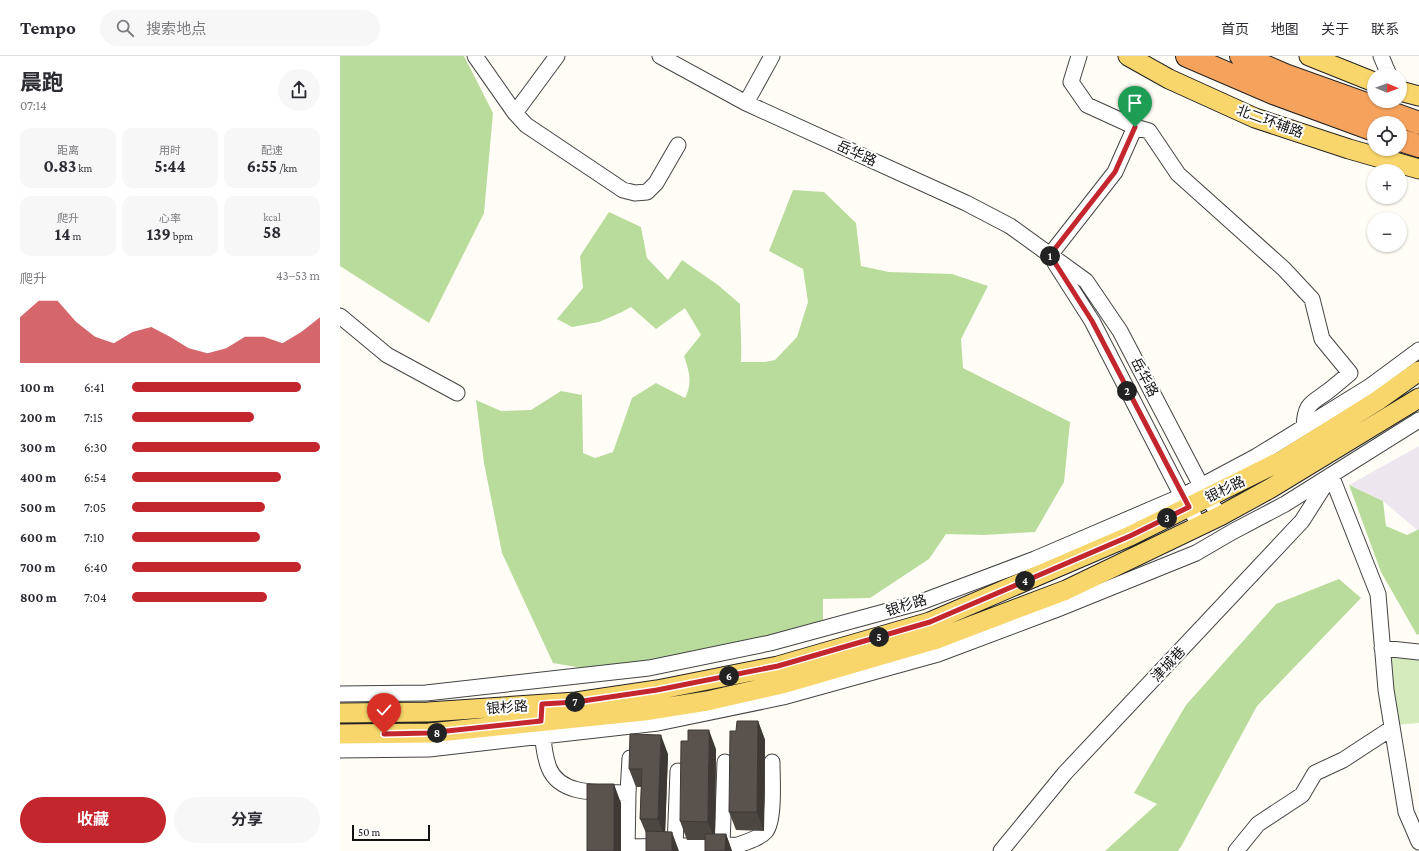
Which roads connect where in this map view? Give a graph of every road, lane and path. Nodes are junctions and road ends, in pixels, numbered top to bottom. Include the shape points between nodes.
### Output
1 (476, 56) edge
2 (557, 56) edge
3 (660, 56) edge
4 (772, 56) edge
5 (1079, 56) edge
6 (1128, 56) edge
7 (1187, 56) edge
8 (1241, 56) edge
9 (1309, 56) edge
10 (1381, 56) edge
11 (1386, 68) edge
12 (1367, 79) edge
13 (1407, 93) edge
14 (1419, 96) edge
15 (746, 103) junction
16 (515, 113) junction
17 (1419, 123) edge
18 (1135, 127) junction
19 (1367, 127) edge
20 (1407, 142) edge
21 (678, 145) dead end
22 (1419, 146) edge
23 (1419, 169) edge
24 (1050, 255) junction
25 (340, 316) edge
26 (1419, 350) edge
27 (1419, 371) edge
28 (457, 393) dead end
29 (1419, 398) edge
30 (1419, 420) edge
31 (1304, 427) junction
32 (1332, 475) junction
33 (1204, 491) junction
34 (1186, 502) junction
35 (1220, 516) junction
36 (1200, 526) junction
37 (1382, 648) junction
38 (1419, 652) edge
39 (340, 694) edge
40 (340, 713) edge
41 (542, 721) junction
42 (1392, 728) junction
43 (340, 734) edge
44 (340, 750) edge
45 (630, 758) edge
46 (725, 762) dead end
47 (772, 762) dead end
48 (678, 771) dead end
49 (628, 793) junction
50 (1419, 842) edge
51 (722, 845) junction
52 (683, 848) edge
53 (627, 849) edge
54 (1001, 851) edge
55 (1236, 851) edge

1 - 16 street
2 - 16 street
3 - 15 street, 岳华路
4 - 15 street
5 - 18 street via 1071,82 1087,105
6 - 23 main road, 北二环辅路 via 1169,79 1255,118 1349,150
7 - 19 highway via 1273,93
8 - 17 highway via 1285,76
9 - 12 main road
10 - 11 street
13 - 14 main road
15 - 24 street, 岳华路 via 966,203 1010,226
16 - 21 street via 533,130 623,190 647,192 656,183
18 - 24 street via 1115,172
18 - 31 street via 1149,131 1178,174 1284,269 1312,299 1322,338 1350,373 1312,402 1305,414
20 - 22 highway
24 - 33 street, 岳华路 via 1086,281 1104,306 1120,331
24 - 34 street, 岳华路 via 1092,321
25 - 28 street via 387,355
26 - 31 street, 银杉路 via 1369,387
27 - 33 main road, 银杉路 via 1377,401 1281,461
29 - 35 main road, 银杉路
30 - 32 street, 银杉路
31 - 33 street, 银杉路
32 - 37 street via 1378,594
32 - 41 street, 银杉路 via 1196,553 1056,610 938,654 775,699 658,722
32 - 54 street, 津城巷 via 1302,521 1065,773
33 - 34 main road, 银杉路
33 - 35 street, 岳华路
34 - 36 street, 岳华路
34 - 39 street, 银杉路 via 922,602 770,643 650,668 426,693
34 - 41 main road, 银杉路 via 1130,536 930,622 778,666 657,690 576,702
35 - 36 main road, 银杉路
36 - 41 main road, 银杉路 via 1066,590 934,640 786,683 707,701 644,711
37 - 38 street
37 - 42 street
40 - 41 main road, 银杉路 via 428,712
41 - 43 main road, 银杉路 via 428,733
41 - 44 street, 银杉路 via 430,749
41 - 49 street via 545,756 557,780 575,789
42 - 50 street via 1406,812
42 - 55 street via 1343,760 1315,773 1302,795 1258,824
45 - 49 street
46 - 51 street
47 - 51 street via 772,808 769,826 747,842
48 - 52 street
49 - 53 street
51 - 52 street
52 - 53 street

